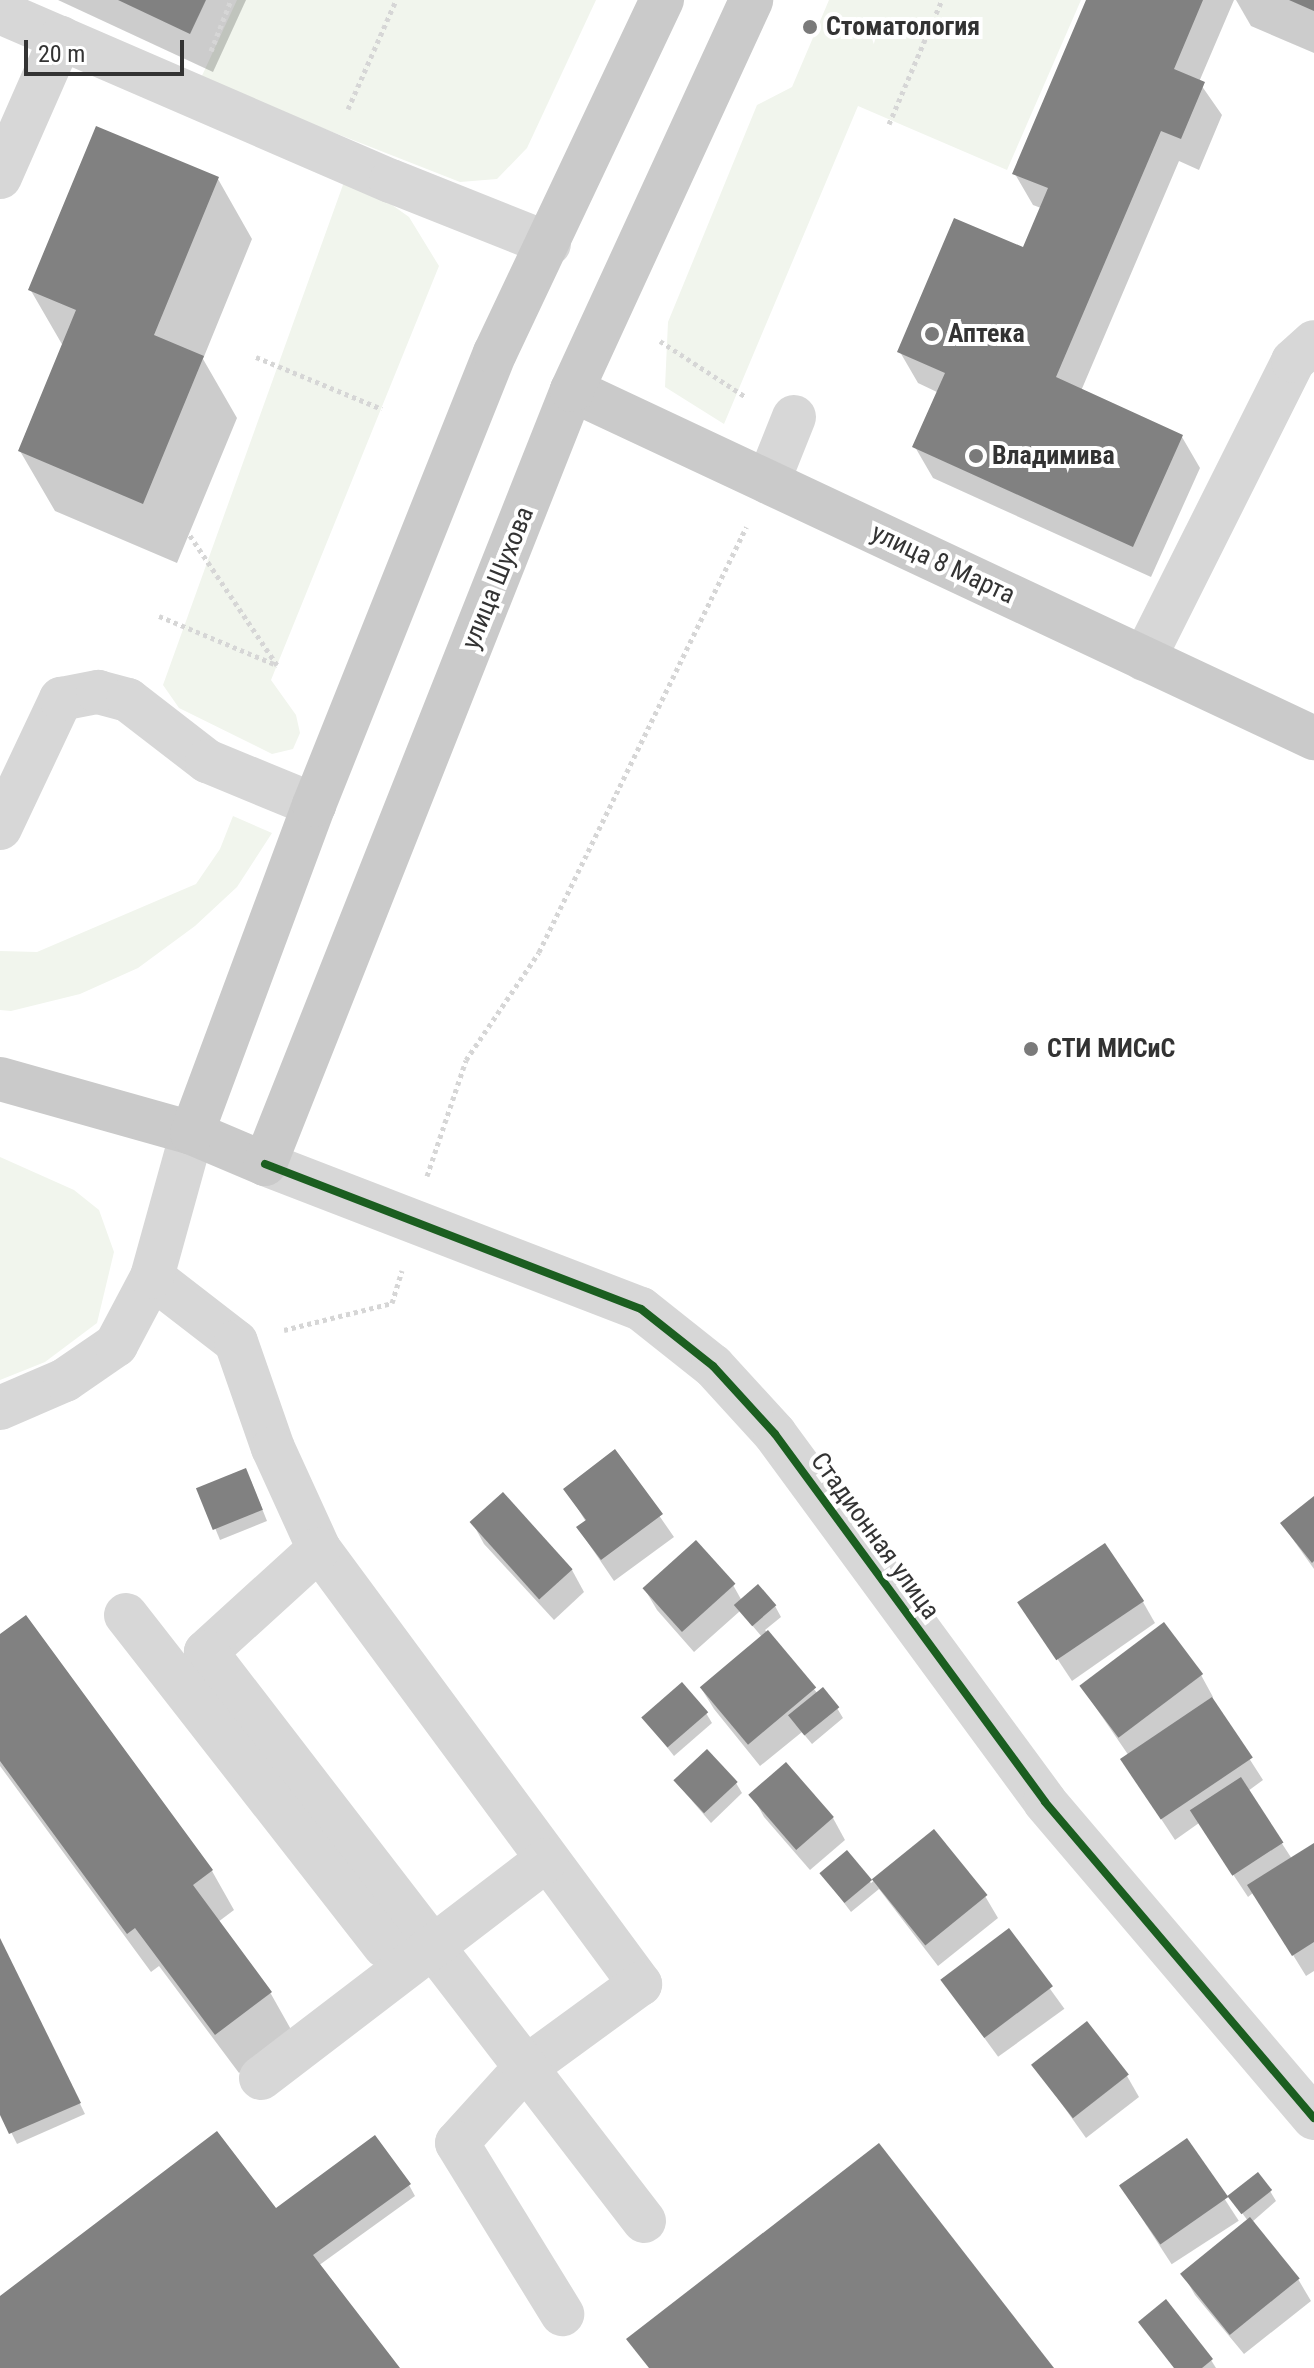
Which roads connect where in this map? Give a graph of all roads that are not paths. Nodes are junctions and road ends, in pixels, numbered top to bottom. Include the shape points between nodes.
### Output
1 (662, 0) edge
2 (751, 0) edge
3 (0, 12) edge
4 (61, 38) junction
5 (0, 177) edge
6 (549, 244) junction
7 (1314, 342) edge
8 (572, 390) junction
9 (794, 417) dead end
10 (768, 482) junction
11 (1144, 659) junction
12 (1314, 738) edge
13 (314, 805) junction
14 (0, 828) edge
15 (0, 1079) edge
16 (192, 1133) junction
17 (265, 1164) junction
18 (152, 1277) junction
19 (0, 1408) edge
20 (319, 1549) junction
21 (126, 1615) dead end
22 (192, 1666) junction
23 (546, 1860) junction
24 (385, 1946) dead end
25 (431, 1948) junction
26 (525, 2068) junction
27 (261, 2078) dead end
28 (1314, 2118) edge
29 (644, 2221) dead end
30 (562, 2314) dead end

1 - 6 main road
2 - 8 main road, улица Шухова
3 - 4 street
4 - 5 street
4 - 6 street
6 - 13 main road via 495,353
7 - 11 street via 1293,361
8 - 10 main road, улица 8 Марта
8 - 17 main road, улица Шухова
9 - 10 street
10 - 11 main road, улица 8 Марта
11 - 12 main road, улица 8 Марта
13 - 14 street via 207,761 128,700 98,692 61,699
13 - 16 main road
15 - 16 main road
16 - 17 main road
16 - 18 street
17 - 28 street, Стадионная улица via 641,1309 713,1366 775,1434 1045,1802
18 - 19 street via 116,1345 65,1380
18 - 20 street via 236,1342 273,1448
20 - 22 street
20 - 23 street
21 - 22 street
22 - 24 street
22 - 25 street
23 - 25 street
23 - 26 street via 640,1984
25 - 26 street
25 - 27 street
26 - 29 street
26 - 30 street via 457,2143

